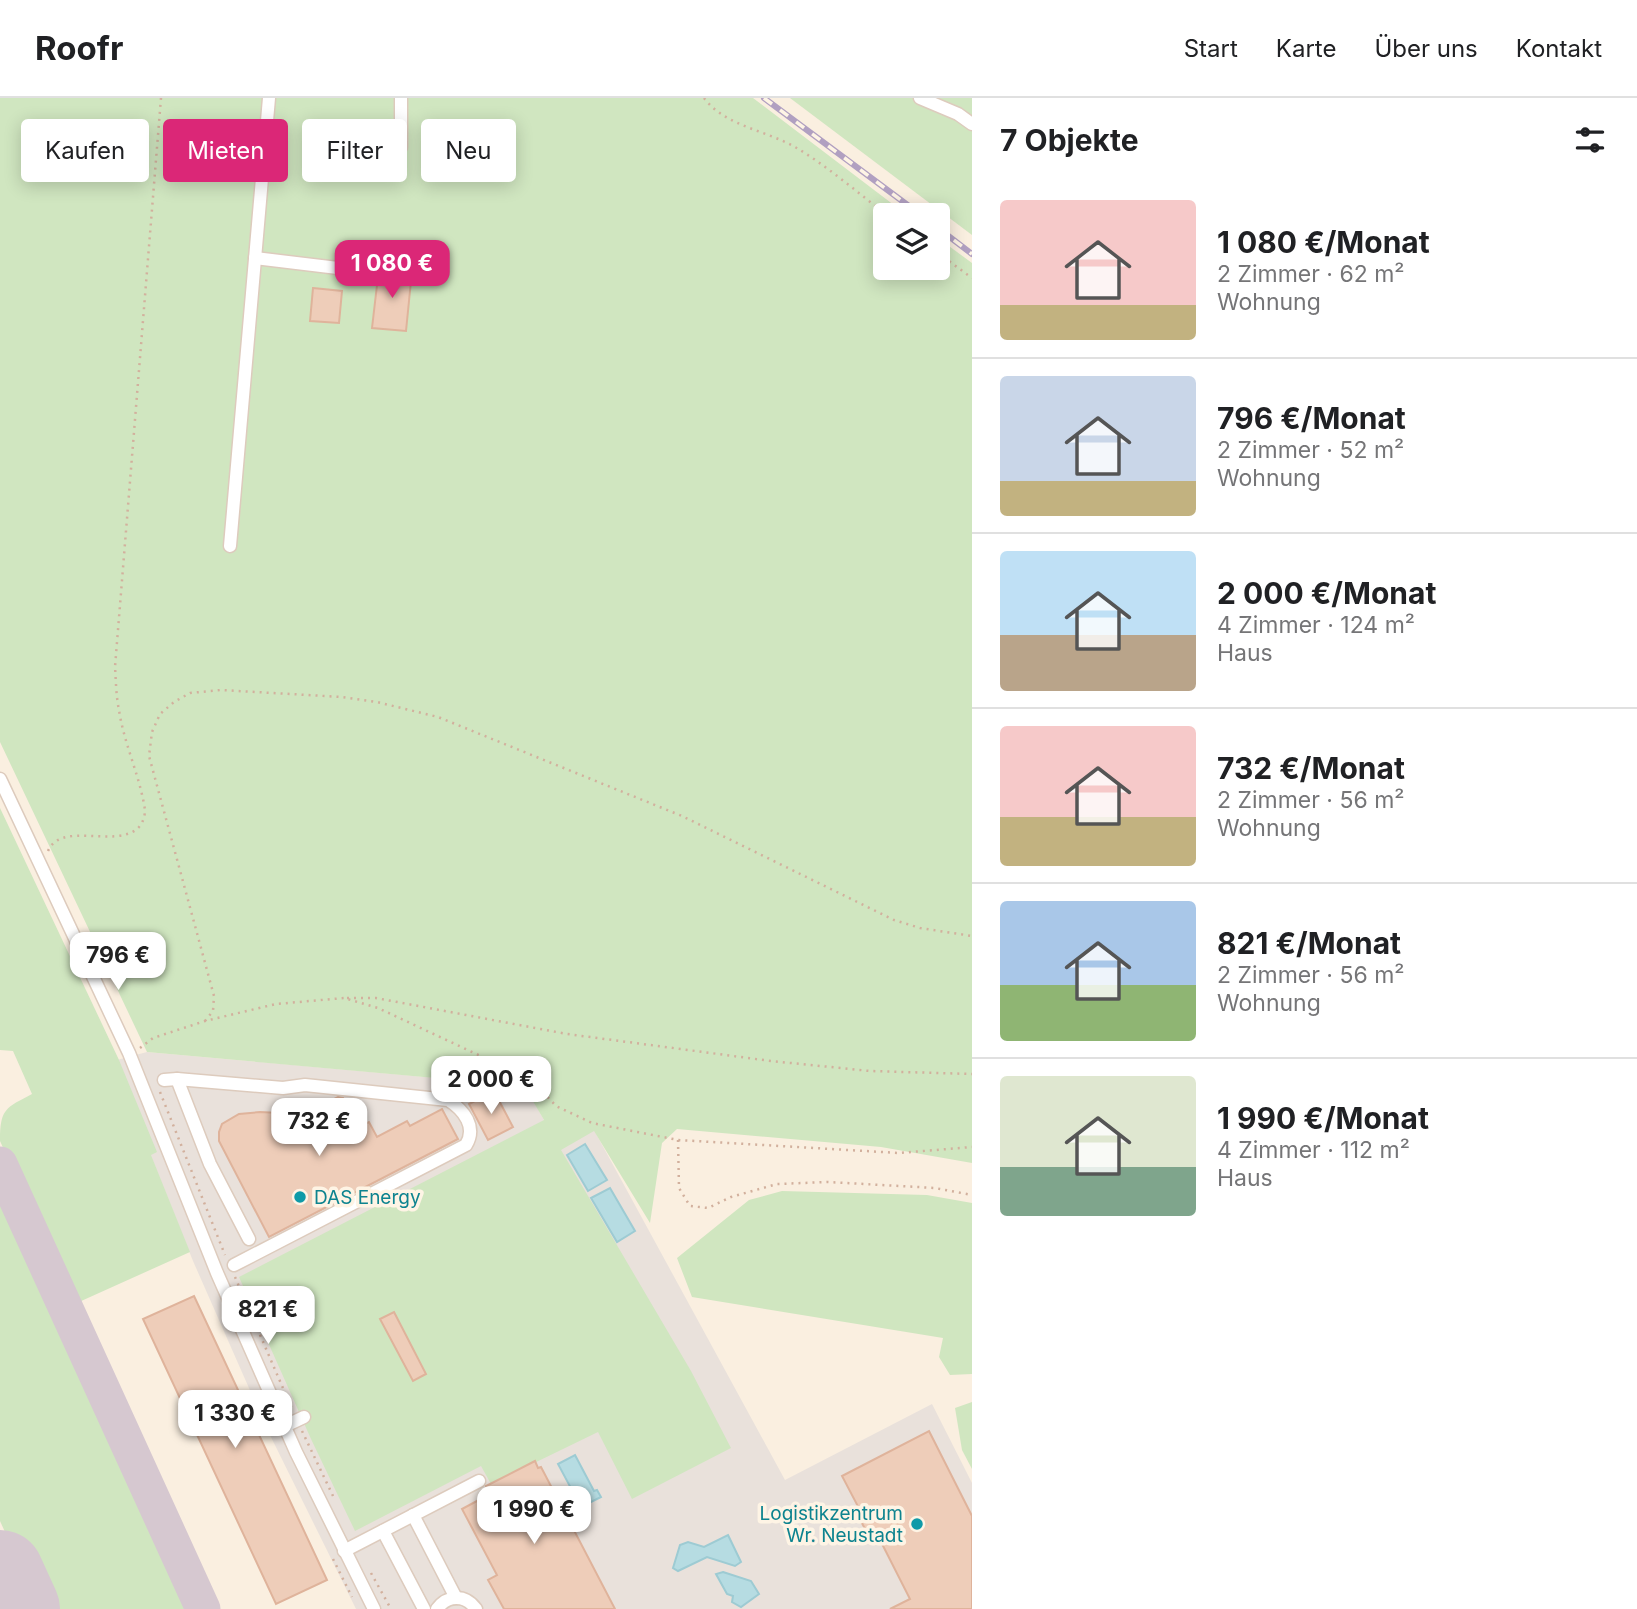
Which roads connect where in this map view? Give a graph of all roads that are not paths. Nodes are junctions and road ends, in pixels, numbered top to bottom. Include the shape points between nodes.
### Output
1 (269, 98) edge
2 (401, 98) edge
3 (920, 98) edge
4 (401, 119) edge
5 (972, 124) edge
6 (255, 258) junction
7 (371, 271) dead end
8 (230, 546) dead end
9 (0, 779) edge
10 (249, 1239) dead end
11 (230, 1262) road end
12 (479, 1481) dead end
13 (413, 1515) junction
14 (383, 1531) junction
15 (344, 1551) junction
16 (457, 1598) junction
17 (374, 1609) edge
18 (424, 1609) edge
19 (437, 1609) edge
20 (476, 1609) edge

1 - 6 street
2 - 4 street
3 - 5 street
6 - 7 street
6 - 8 street
9 - 15 street via 129,1054 217,1273 296,1421
10 - 11 street via 166,1081 283,1088 305,1085 448,1100 461,1108 471,1136 466,1145
12 - 13 street
13 - 14 street
13 - 16 street
14 - 15 street
14 - 18 street
15 - 17 street
16 - 19 street
16 - 20 street

